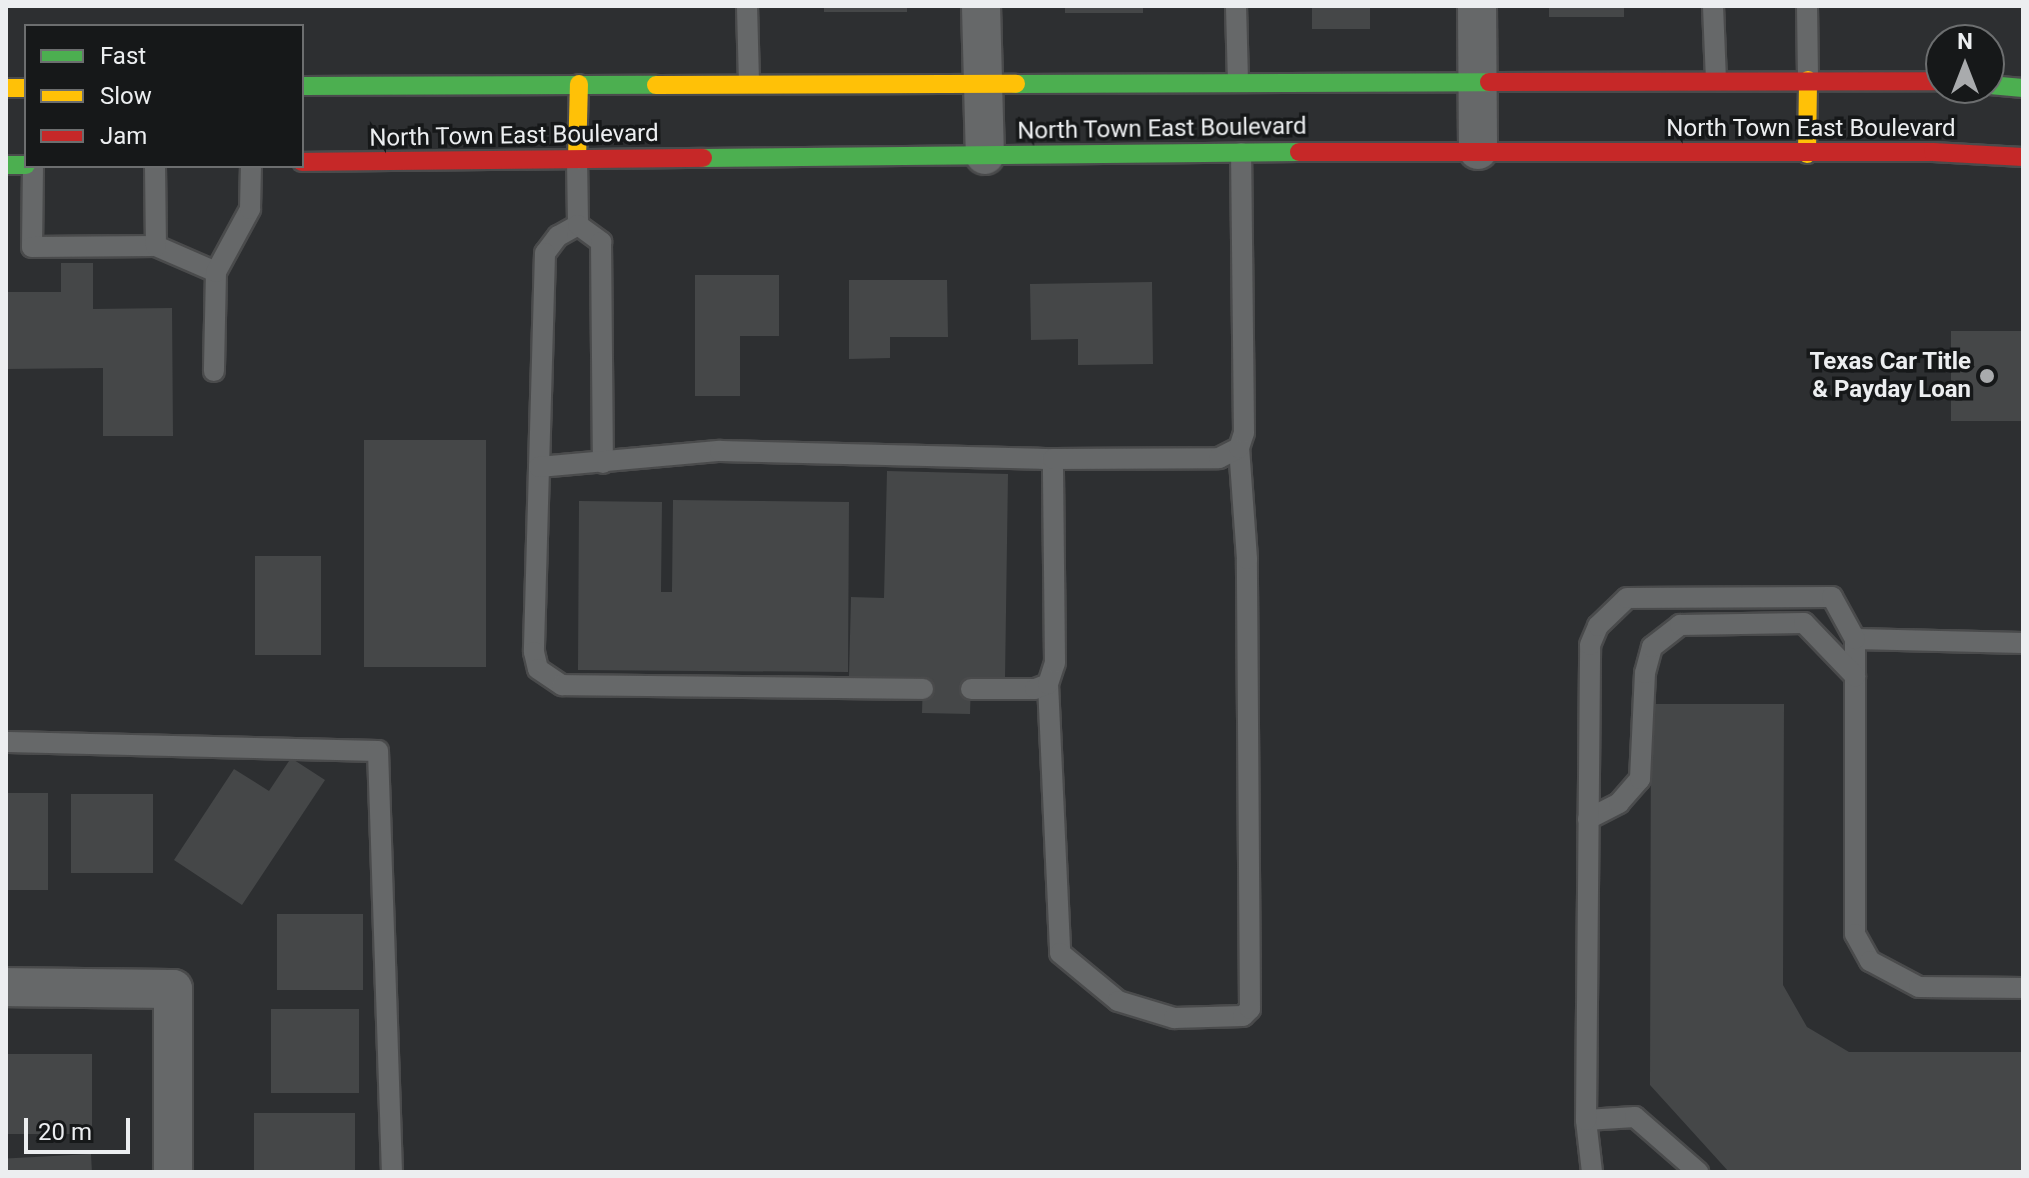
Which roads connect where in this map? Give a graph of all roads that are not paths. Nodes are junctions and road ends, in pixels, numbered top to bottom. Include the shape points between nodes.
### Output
1 (747, 6) edge
2 (981, 6) edge
3 (1236, 6) edge
4 (1477, 6) edge
5 (1713, 6) edge
6 (1807, 6) edge
7 (1716, 80) junction
8 (1808, 80) junction
9 (1238, 81) junction
10 (1478, 81) junction
11 (1925, 81) edge
12 (749, 83) junction
13 (982, 83) junction
14 (579, 84) junction
15 (304, 86) edge
16 (1478, 150) junction
17 (1241, 153) junction
18 (1807, 154) junction
19 (985, 155) junction
20 (2023, 157) edge
21 (577, 159) junction
22 (304, 162) edge
23 (33, 168) edge
24 (155, 168) edge
25 (251, 168) edge
26 (578, 225) junction
27 (156, 246) junction
28 (216, 272) junction
29 (214, 371) dead end
30 (1239, 448) junction
31 (1053, 459) junction
32 (603, 463) junction
33 (539, 467) junction
34 (1855, 639) junction
35 (2023, 643) edge
36 (1855, 676) junction
37 (1048, 684) junction
38 (923, 689) dead end
39 (971, 689) dead end
40 (6, 742) edge
41 (1588, 819) junction
42 (6, 987) edge
43 (2023, 988) edge
44 (1586, 1120) junction
45 (173, 1172) edge
46 (392, 1172) edge
47 (1592, 1172) edge
48 (1698, 1172) edge

1 - 12 lane
2 - 13 street
3 - 9 lane
4 - 10 street
5 - 7 lane
6 - 8 lane
7 - 8 main road, North Town East Boulevard
7 - 10 main road, North Town East Boulevard
8 - 11 main road, North Town East Boulevard
8 - 18 main road
9 - 10 main road, North Town East Boulevard
9 - 13 main road, North Town East Boulevard
10 - 16 street
12 - 13 main road, North Town East Boulevard
12 - 14 main road, North Town East Boulevard
13 - 19 street
14 - 15 main road, North Town East Boulevard
14 - 21 main road
16 - 17 main road, North Town East Boulevard
16 - 18 main road, North Town East Boulevard
17 - 19 main road, North Town East Boulevard
17 - 30 lane via 1244,433
18 - 20 main road, North Town East Boulevard
19 - 21 main road, North Town East Boulevard
21 - 22 main road, North Town East Boulevard
21 - 26 lane
23 - 27 lane via 32,247
24 - 27 lane
25 - 28 lane via 250,209
26 - 32 lane via 601,242
26 - 33 lane via 558,236 545,253
27 - 28 lane
28 - 29 lane
30 - 31 lane via 1219,458
30 - 37 lane via 1248,574 1250,1009 1243,1016 1174,1018 1118,1001 1060,953
31 - 32 lane via 720,451
31 - 37 lane via 1055,663
32 - 33 lane
33 - 38 lane via 534,652 538,669 562,685
34 - 35 lane
34 - 36 lane
34 - 41 lane via 1832,597 1627,598 1598,626 1590,645
36 - 41 lane via 1804,623 1680,625 1652,647 1645,673 1640,779 1619,803
36 - 43 lane via 1855,934 1870,961 1919,987
37 - 39 lane via 1035,689
40 - 46 lane via 378,751
41 - 44 lane
42 - 45 street via 173,989
44 - 47 lane
44 - 48 lane via 1635,1117

